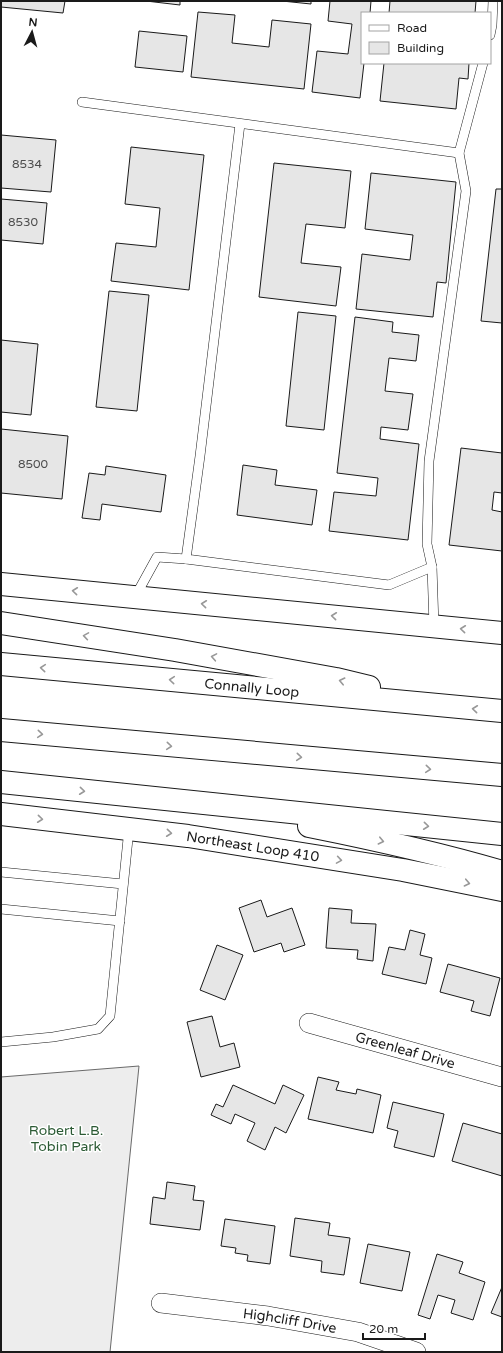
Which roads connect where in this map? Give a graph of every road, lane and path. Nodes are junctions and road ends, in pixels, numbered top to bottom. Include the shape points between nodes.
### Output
1 (493, 1) edge
2 (491, 30) edge
3 (483, 64) edge
4 (82, 102) dead end
5 (240, 124) junction
6 (459, 153) junction
7 (186, 559) junction
8 (432, 567) junction
9 (1, 584) edge
10 (135, 597) junction
11 (1, 623) edge
12 (434, 626) junction
13 (502, 633) edge
14 (1, 664) edge
15 (448, 706) junction
16 (502, 711) edge
17 (1, 730) edge
18 (502, 775) edge
19 (1, 782) edge
20 (137, 796) junction
21 (1, 814) edge
22 (129, 829) junction
23 (502, 834) edge
24 (1, 872) edge
25 (502, 872) edge
26 (123, 884) junction
27 (502, 890) edge
28 (1, 909) edge
29 (120, 921) junction
30 (309, 1022) dead end
31 (1, 1042) edge
32 (502, 1077) edge
33 (161, 1303) dead end
34 (416, 1352) edge

1 - 2 lane
3 - 6 lane
4 - 5 lane
5 - 6 lane
5 - 7 lane
6 - 8 lane via 466,191 429,461 427,544
7 - 8 lane via 389,585
7 - 10 lane via 157,557
8 - 12 lane
10 -> 9 main road
12 -> 10 main road
15 -> 11 main road via 336,679 175,650
13 -> 12 main road
15 -> 14 main road, Connally Loop
16 -> 15 main road, Connally Loop
17 -> 18 main road
19 -> 20 main road
20 -> 23 main road
20 -> 25 main road via 361,837 466,861
21 -> 22 main road, Northeast Loop 410
22 - 26 lane
22 -> 27 main road, Northeast Loop 410 via 403,870
24 - 26 lane
26 - 29 lane
28 - 29 lane
29 - 31 lane via 110,1016 98,1029
30 - 32 street, Greenleaf Drive
33 - 34 street, Highcliff Drive via 268,1316 358,1332

